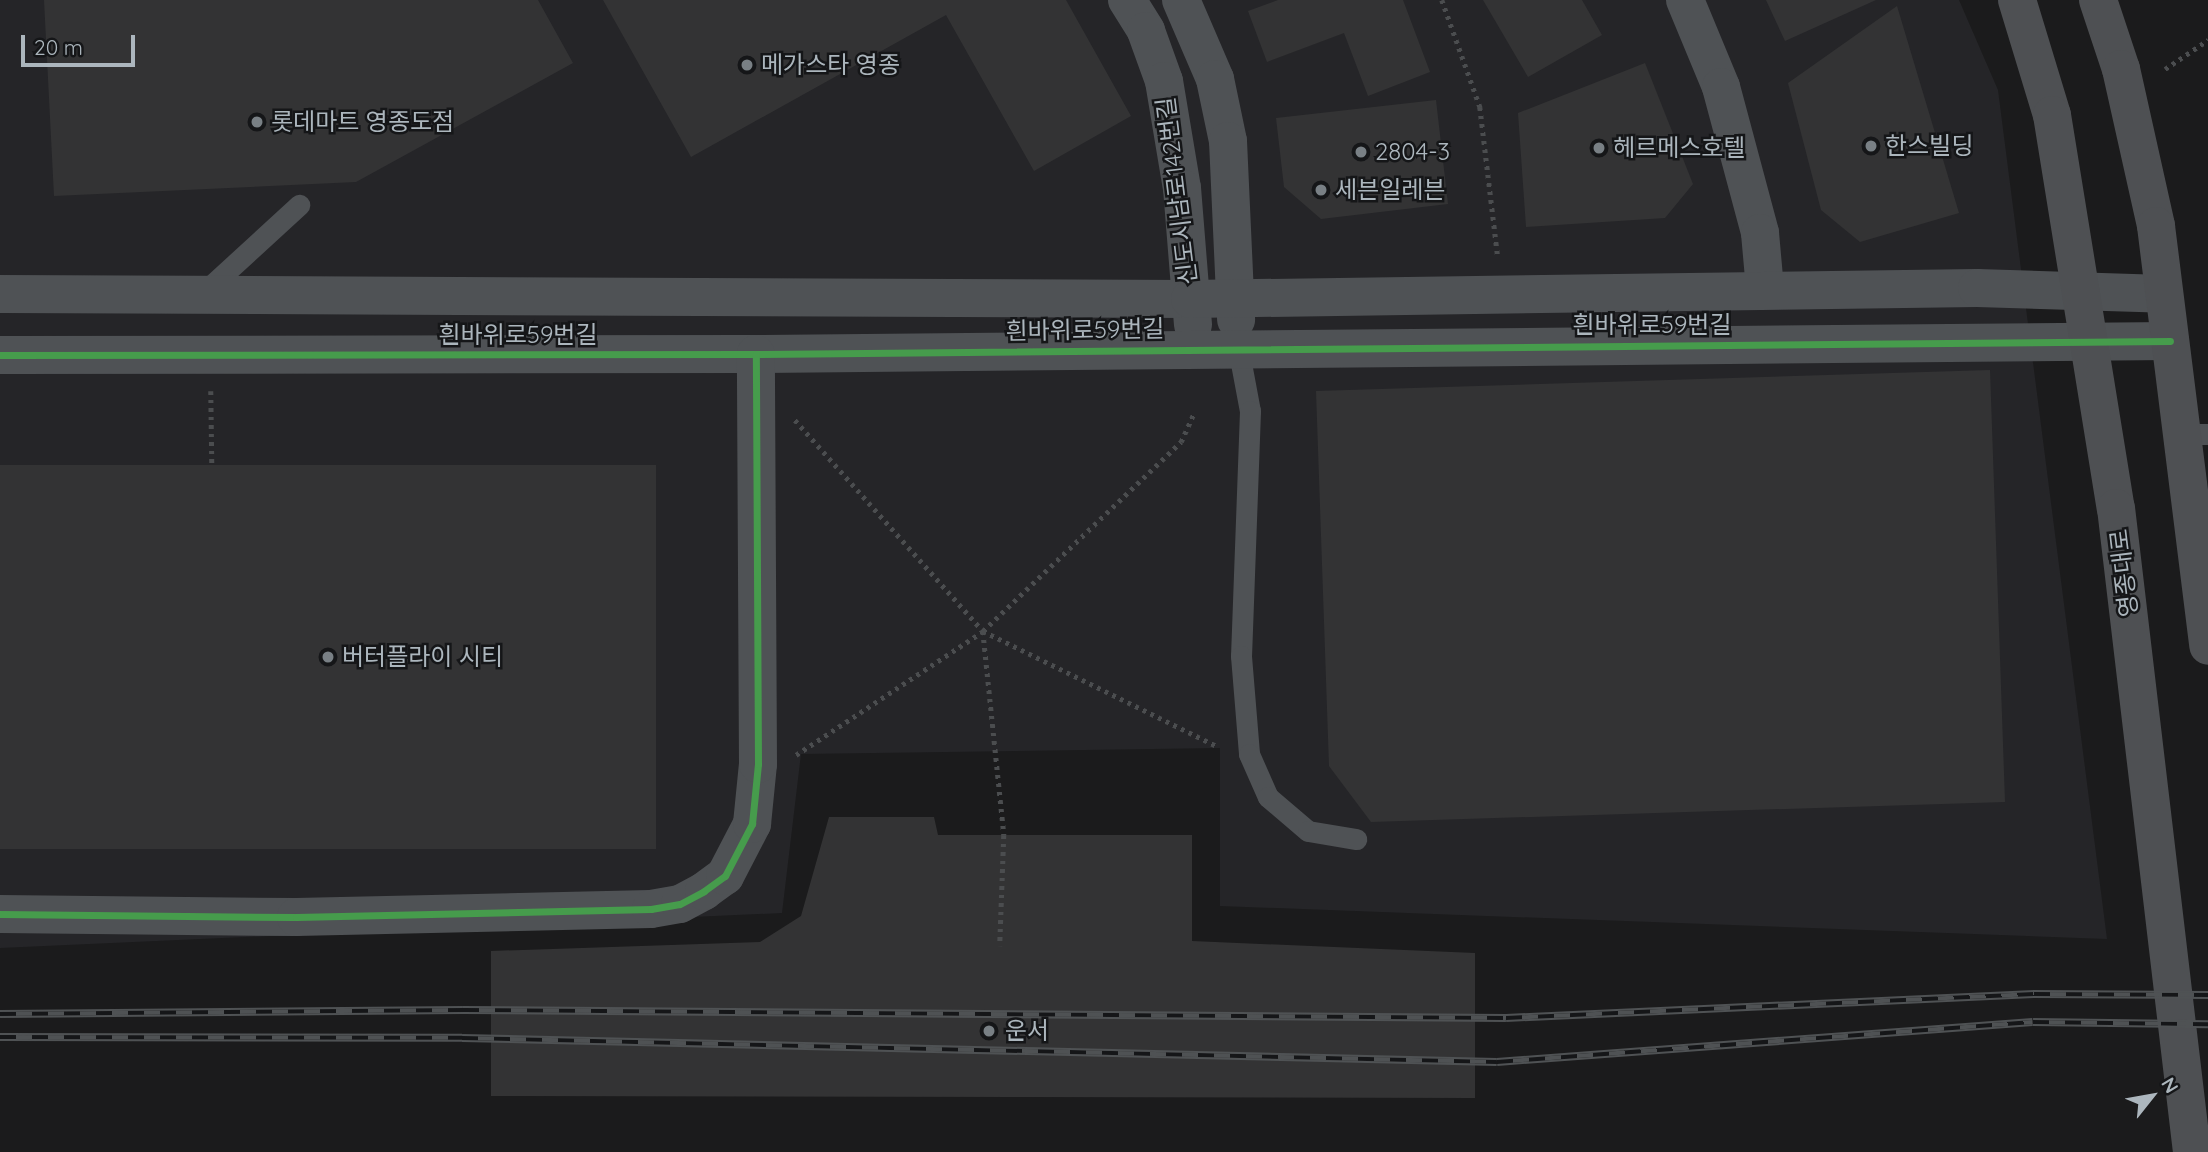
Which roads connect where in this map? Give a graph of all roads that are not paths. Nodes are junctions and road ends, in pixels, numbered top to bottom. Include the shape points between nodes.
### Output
1 (1127, 0) edge
2 (1181, 0) edge
3 (1685, 0) edge
4 (2017, 0) edge
5 (2098, 0) edge
6 (299, 205) dead end
7 (1765, 289) junction
8 (2080, 291) junction
9 (0, 294) edge
10 (2164, 294) junction
11 (202, 295) junction
12 (1234, 296) junction
13 (1190, 299) junction
14 (2088, 341) junction
15 (2170, 341) junction
16 (1238, 346) junction
17 (1195, 348) junction
18 (756, 354) junction
19 (0, 355) edge
20 (2195, 434) edge
21 (2208, 646) edge
22 (1356, 839) dead end
23 (0, 914) edge
24 (2192, 1152) edge

1 - 13 street, 신도시남로142번길 via 1146,31 1164,81 1182,188
2 - 12 street, 신도시남로142번길 via 1215,79 1228,141
3 - 7 street via 1721,87 1759,233
4 - 8 main road, 영종대로 via 2052,115
5 - 10 main road via 2121,69 2156,226
6 - 11 lane
7 - 8 street, 흰바위로59번길
7 - 12 street, 흰바위로59번길
8 - 10 street, 흰바위로59번길
8 - 14 main road, 영종대로
9 - 11 street, 흰바위로59번길
10 - 15 main road
11 - 13 street, 흰바위로59번길
12 - 13 street, 흰바위로59번길
12 - 16 street, 신도시남로142번길
13 - 17 street, 신도시남로142번길
14 - 15 street, 흰바위로59번길
14 - 16 street, 흰바위로59번길
14 - 24 main road, 영종대로 via 2116,508
15 - 20 main road
16 - 17 street, 흰바위로59번길
16 - 22 lane via 1250,411 1241,656 1249,754 1268,797 1308,831
17 - 18 street, 흰바위로59번길
18 - 19 street, 흰바위로59번길
18 - 23 street via 758,764 752,824 725,876 670,906 296,917
20 - 21 main road

